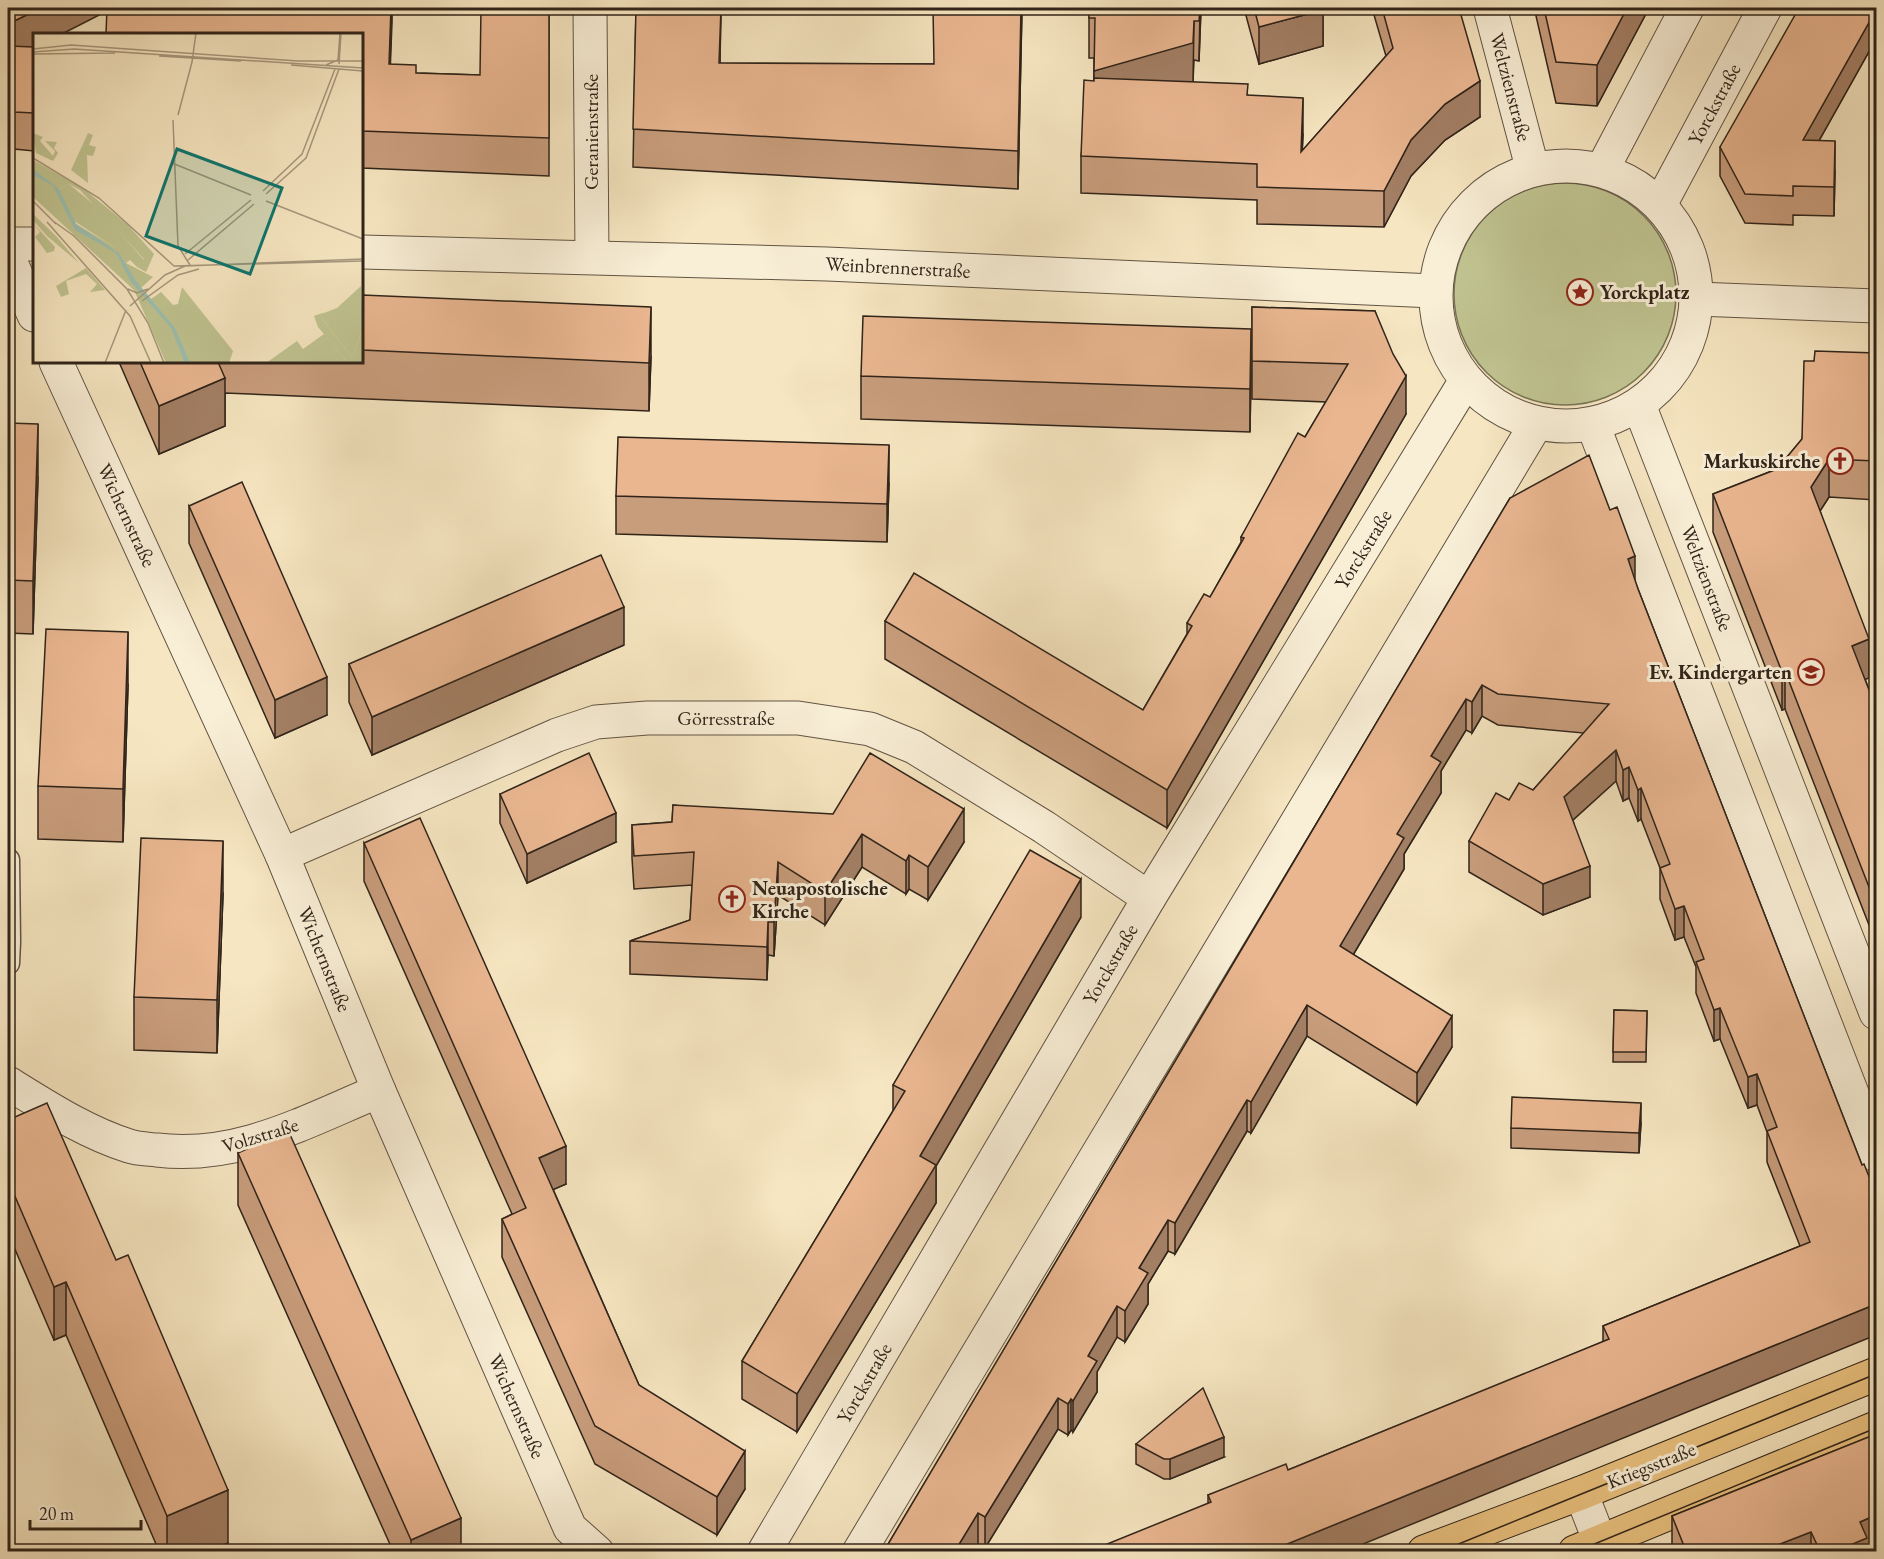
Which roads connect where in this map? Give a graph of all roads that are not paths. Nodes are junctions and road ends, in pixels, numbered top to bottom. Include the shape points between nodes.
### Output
1 (590, 8) edge
2 (1490, 8) edge
3 (1687, 8) edge
4 (1765, 8) edge
5 (1532, 167) junction
6 (1603, 168) junction
7 (1662, 201) junction
8 (8, 244) edge
9 (33, 244) edge
10 (363, 252) edge
11 (8, 256) edge
12 (592, 256) junction
13 (1434, 291) junction
14 (1697, 299) junction
15 (1876, 306) edge
16 (33, 313) edge
17 (56, 363) edge
18 (1465, 382) junction
19 (1639, 405) junction
20 (1536, 424) junction
21 (1593, 425) junction
22 (282, 855) junction
23 (8, 860) edge
24 (1826, 886) junction
25 (1149, 898) junction
26 (1779, 904) junction
27 (8, 963) edge
28 (1876, 1013) edge
29 (8, 1083) edge
30 (379, 1091) junction
31 (1876, 1155) edge
32 (1876, 1374) edge
33 (1876, 1428) edge
34 (1581, 1493) junction
35 (1593, 1548) edge
36 (597, 1551) edge
37 (764, 1551) edge
38 (859, 1551) edge
39 (1424, 1551) edge

1 - 12 street, Geranienstraße
2 - 5 street, Weltzienstraße
3 - 6 street
4 - 7 street, Yorckstraße
5 - 6 street
5 - 13 street via 1481,194 1449,237
6 - 7 street
7 - 14 street via 1689,252
8 - 9 street
10 - 12 street, Weinbrennerstraße
11 - 16 street
12 - 13 street, Weinbrennerstraße
13 - 18 street via 1443,344
14 - 15 street
14 - 19 street via 1689,341 1670,376
17 - 22 street, Wichernstraße
18 - 20 street via 1500,411
18 - 25 street, Yorckstraße
19 - 21 street
19 - 24 street, Weltzienstraße
20 - 21 street
20 - 38 street
21 - 26 street
22 - 25 street, Görresstraße via 557,735 596,722 798,718 870,729 914,747
22 - 30 street, Wichernstraße
23 - 27 lane
24 - 26 street
24 - 28 street, Weltzienstraße
25 - 37 street, Yorckstraße
26 - 31 street
29 - 30 street, Volzstraße via 77,1126 132,1147 181,1153 230,1148 263,1138
30 - 36 street, Wichernstraße via 570,1528
32 - 34 main road, Kriegsstraße
33 - 35 main road
34 - 35 street
34 - 39 main road, Kriegsstraße

